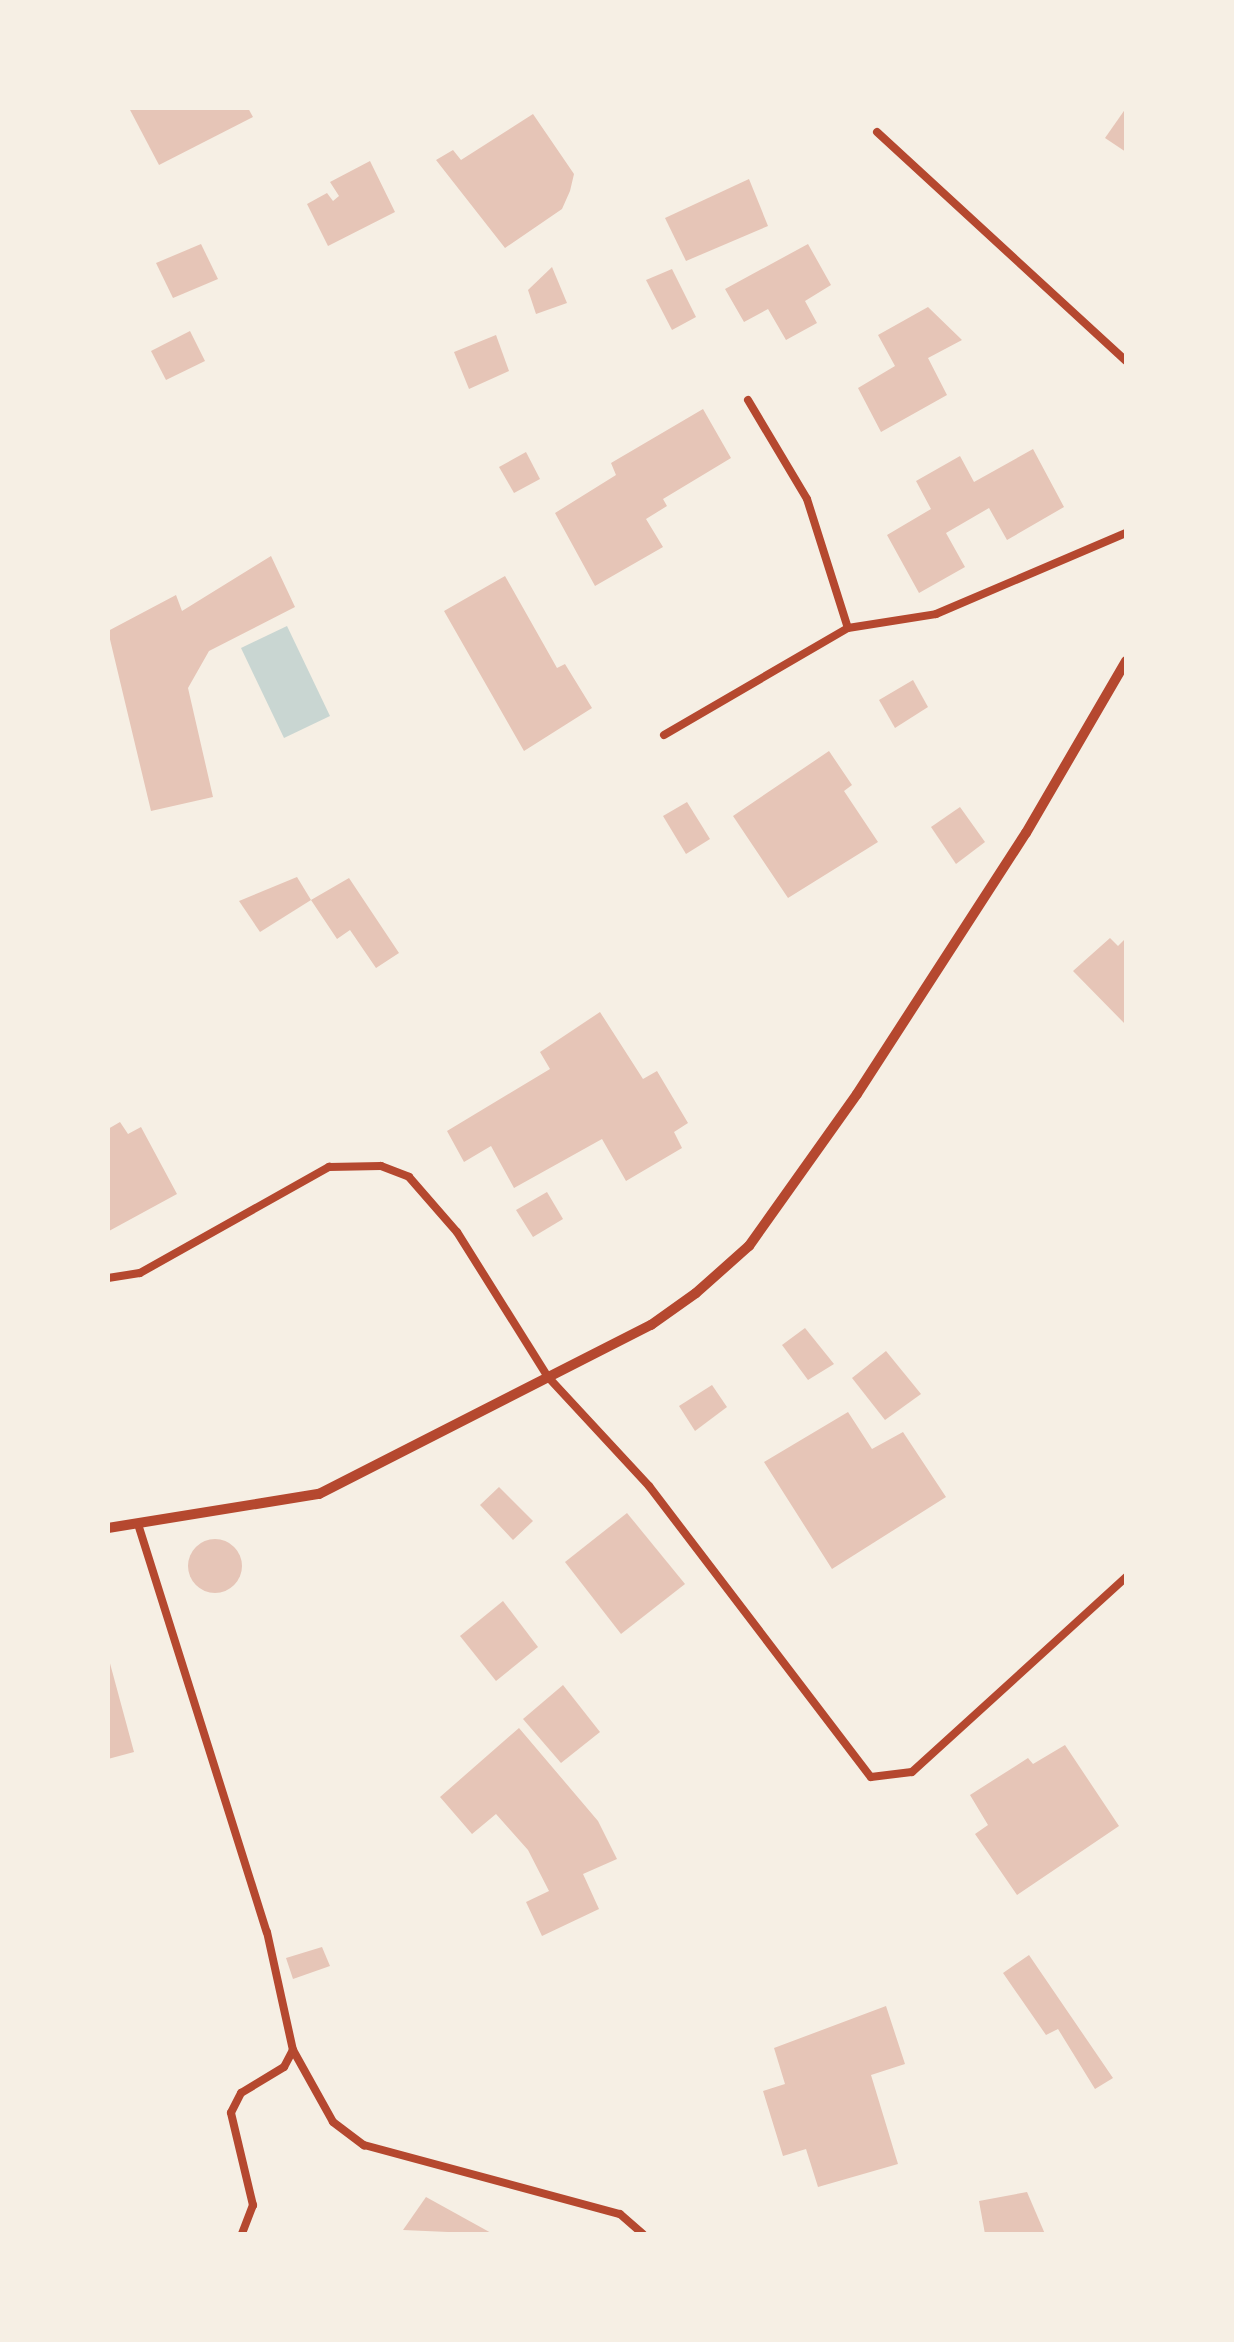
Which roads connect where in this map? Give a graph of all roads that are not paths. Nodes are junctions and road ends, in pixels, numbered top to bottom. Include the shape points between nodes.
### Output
1 (877, 132) dead end
2 (1126, 361) edge
3 (748, 400) dead end
4 (1126, 533) edge
5 (848, 628) junction
6 (1126, 661) edge
7 (664, 734) dead end
8 (108, 1278) edge
9 (548, 1377) junction
10 (138, 1524) junction
11 (108, 1528) edge
12 (1126, 1577) edge
13 (293, 2050) junction
14 (242, 2234) edge
15 (643, 2234) edge

1 - 2 lane
3 - 5 lane via 807,498
4 - 5 lane via 936,614
5 - 7 lane
6 - 9 street via 1026,833 857,1094 748,1246 651,1325
8 - 9 lane via 140,1273 328,1167 381,1166 429,1194
9 - 10 street via 319,1494
9 - 12 lane via 650,1486 871,1777 912,1772
10 - 11 street
10 - 13 lane via 266,1932
13 - 14 lane via 284,2066 241,2093 231,2113 253,2205
13 - 15 lane via 333,2122 364,2145 620,2214

